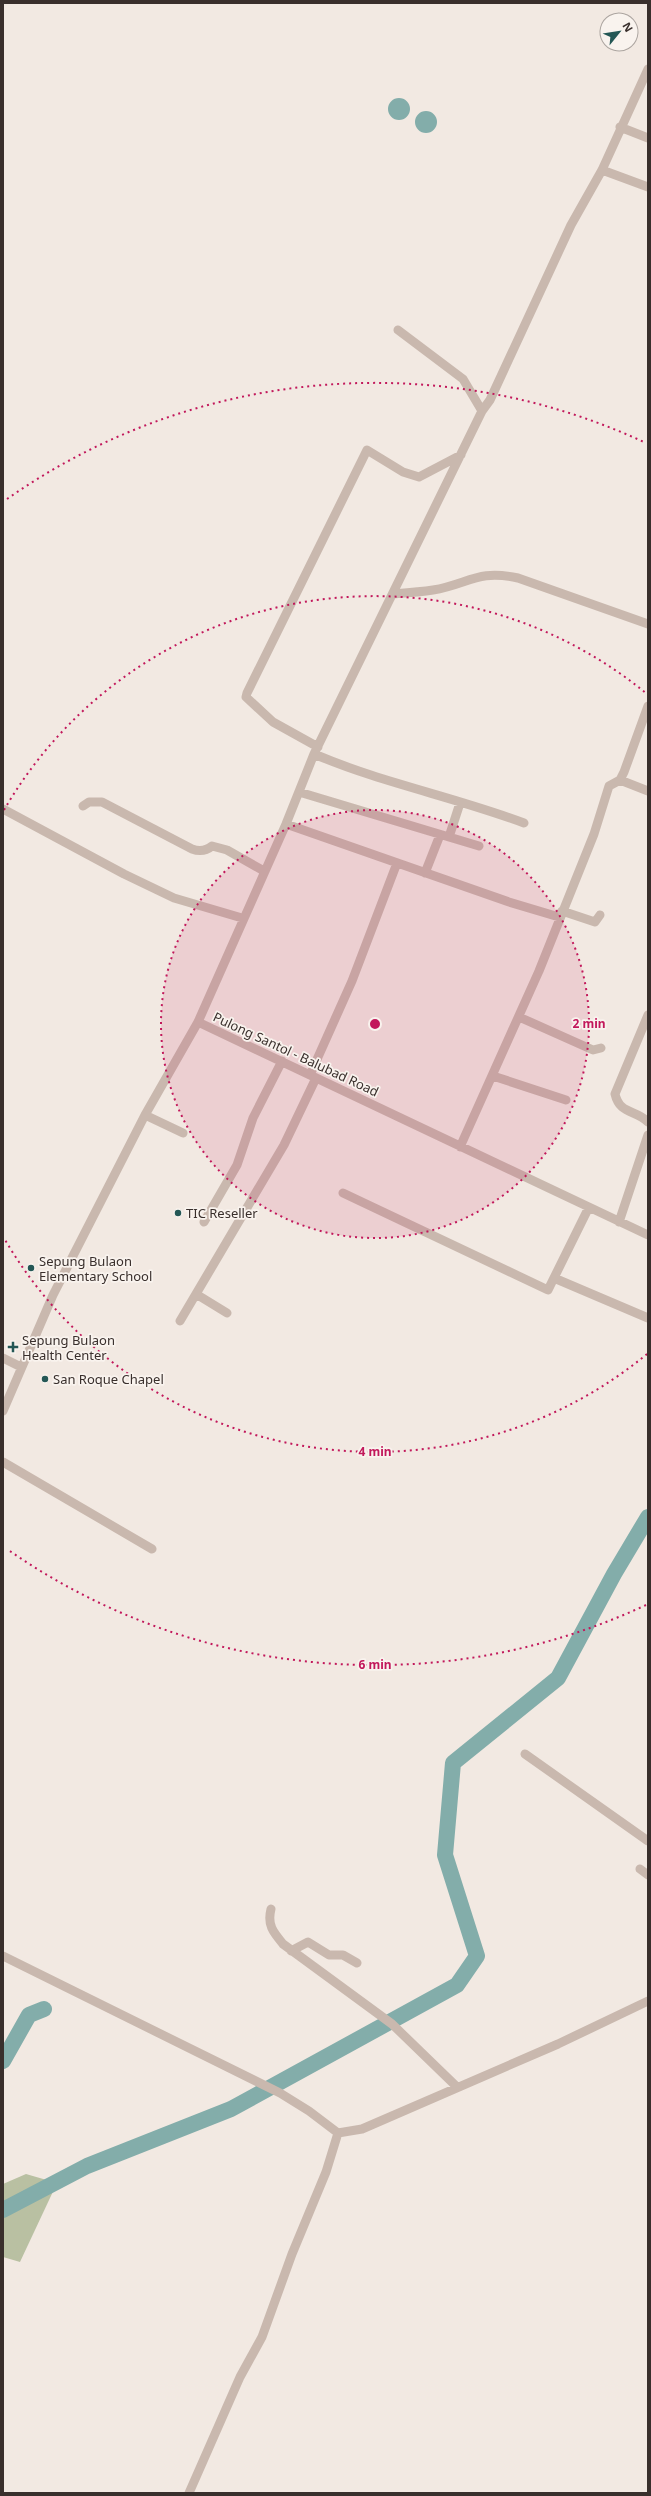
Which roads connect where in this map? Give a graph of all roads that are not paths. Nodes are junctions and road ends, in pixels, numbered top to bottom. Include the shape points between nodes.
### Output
1 (648, 69) edge
2 (620, 128) junction
3 (648, 138) edge
4 (602, 170) junction
5 (648, 187) edge
6 (398, 330) dead end
7 (482, 411) junction
8 (461, 455) junction
9 (393, 594) junction
10 (648, 624) edge
11 (648, 706) edge
12 (316, 751) junction
13 (620, 780) junction
14 (648, 791) edge
15 (299, 792) junction
16 (460, 803) junction
17 (83, 806) dead end
18 (3, 809) edge
19 (524, 823) dead end
20 (286, 824) junction
21 (445, 836) junction
22 (479, 846) dead end
23 (398, 863) junction
24 (264, 871) junction
25 (425, 873) junction
26 (560, 914) junction
27 (600, 915) dead end
28 (242, 918) junction
29 (648, 1014) edge
30 (519, 1017) junction
31 (198, 1022) junction
32 (601, 1048) dead end
33 (282, 1061) junction
34 (313, 1076) junction
35 (494, 1076) junction
36 (566, 1100) dead end
37 (145, 1115) junction
38 (648, 1122) edge
39 (183, 1133) dead end
40 (648, 1135) edge
41 (460, 1147) junction
42 (343, 1193) dead end
43 (589, 1207) junction
44 (204, 1222) dead end
45 (619, 1222) junction
46 (648, 1235) edge
47 (554, 1278) junction
48 (196, 1294) junction
49 (227, 1313) dead end
50 (648, 1318) edge
51 (180, 1321) dead end
52 (3, 1358) edge
53 (21, 1367) junction
54 (3, 1411) edge
55 (3, 1462) edge
56 (152, 1549) dead end
57 (526, 1754) dead end
58 (648, 1841) edge
59 (640, 1869) dead end
60 (648, 1875) edge
61 (271, 1909) dead end
62 (291, 1951) junction
63 (3, 1956) edge
64 (357, 1963) dead end
65 (648, 2001) edge
66 (457, 2088) junction
67 (338, 2134) junction
68 (189, 2493) edge

1 - 2 street
2 - 3 street
2 - 4 street
4 - 5 street
4 - 7 street via 571,225 490,400
6 - 7 street via 463,379
7 - 8 street
8 - 9 street
8 - 12 street via 419,478 403,472 368,450 247,693 246,697 273,722
9 - 10 street via 434,590 478,576 499,574 518,578
9 - 12 street
11 - 13 street
12 - 15 street
12 - 16 street
13 - 14 street
13 - 26 street via 609,786 594,834
15 - 20 street
15 - 21 street
16 - 19 street via 480,807
16 - 21 street
17 - 24 street via 89,802 102,802 192,849 208,850 212,846 227,850
18 - 28 street via 174,898
20 - 23 street
20 - 24 street
21 - 22 street
21 - 25 street
23 - 25 street
23 - 34 street
24 - 28 street
25 - 26 street via 509,902
26 - 27 street via 595,922
26 - 30 street
28 - 31 street
29 - 38 street via 615,1094 623,1109 642,1116
30 - 32 street via 593,1050
30 - 35 street
31 - 33 street, Pulong Santol - Balubad Road
31 - 37 street, Pulong Santol - Balubad Road
33 - 34 street, Pulong Santol - Balubad Road
33 - 44 street via 253,1118 237,1165
34 - 41 street, Pulong Santol - Balubad Road
34 - 48 street via 284,1145
35 - 36 street
35 - 41 street
37 - 39 street
37 - 53 street, Pulong Santol - Balubad Road via 51,1298
40 - 45 street
41 - 43 street, Pulong Santol - Balubad Road
42 - 47 street via 548,1290
43 - 45 street, Pulong Santol - Balubad Road
43 - 47 street
45 - 46 street, Pulong Santol - Balubad Road
47 - 50 street
48 - 49 street
48 - 51 street
52 - 53 street
53 - 54 street, Pulong Santol - Balubad Road
55 - 56 street
57 - 58 street
59 - 60 street
61 - 62 street via 268,1920 270,1929
62 - 64 street via 308,1942 329,1955 343,1955
62 - 66 street via 390,2022
63 - 67 street via 280,2094 309,2111
65 - 66 street
66 - 67 street via 362,2129
67 - 68 street via 326,2172 292,2254 262,2337 240,2377

